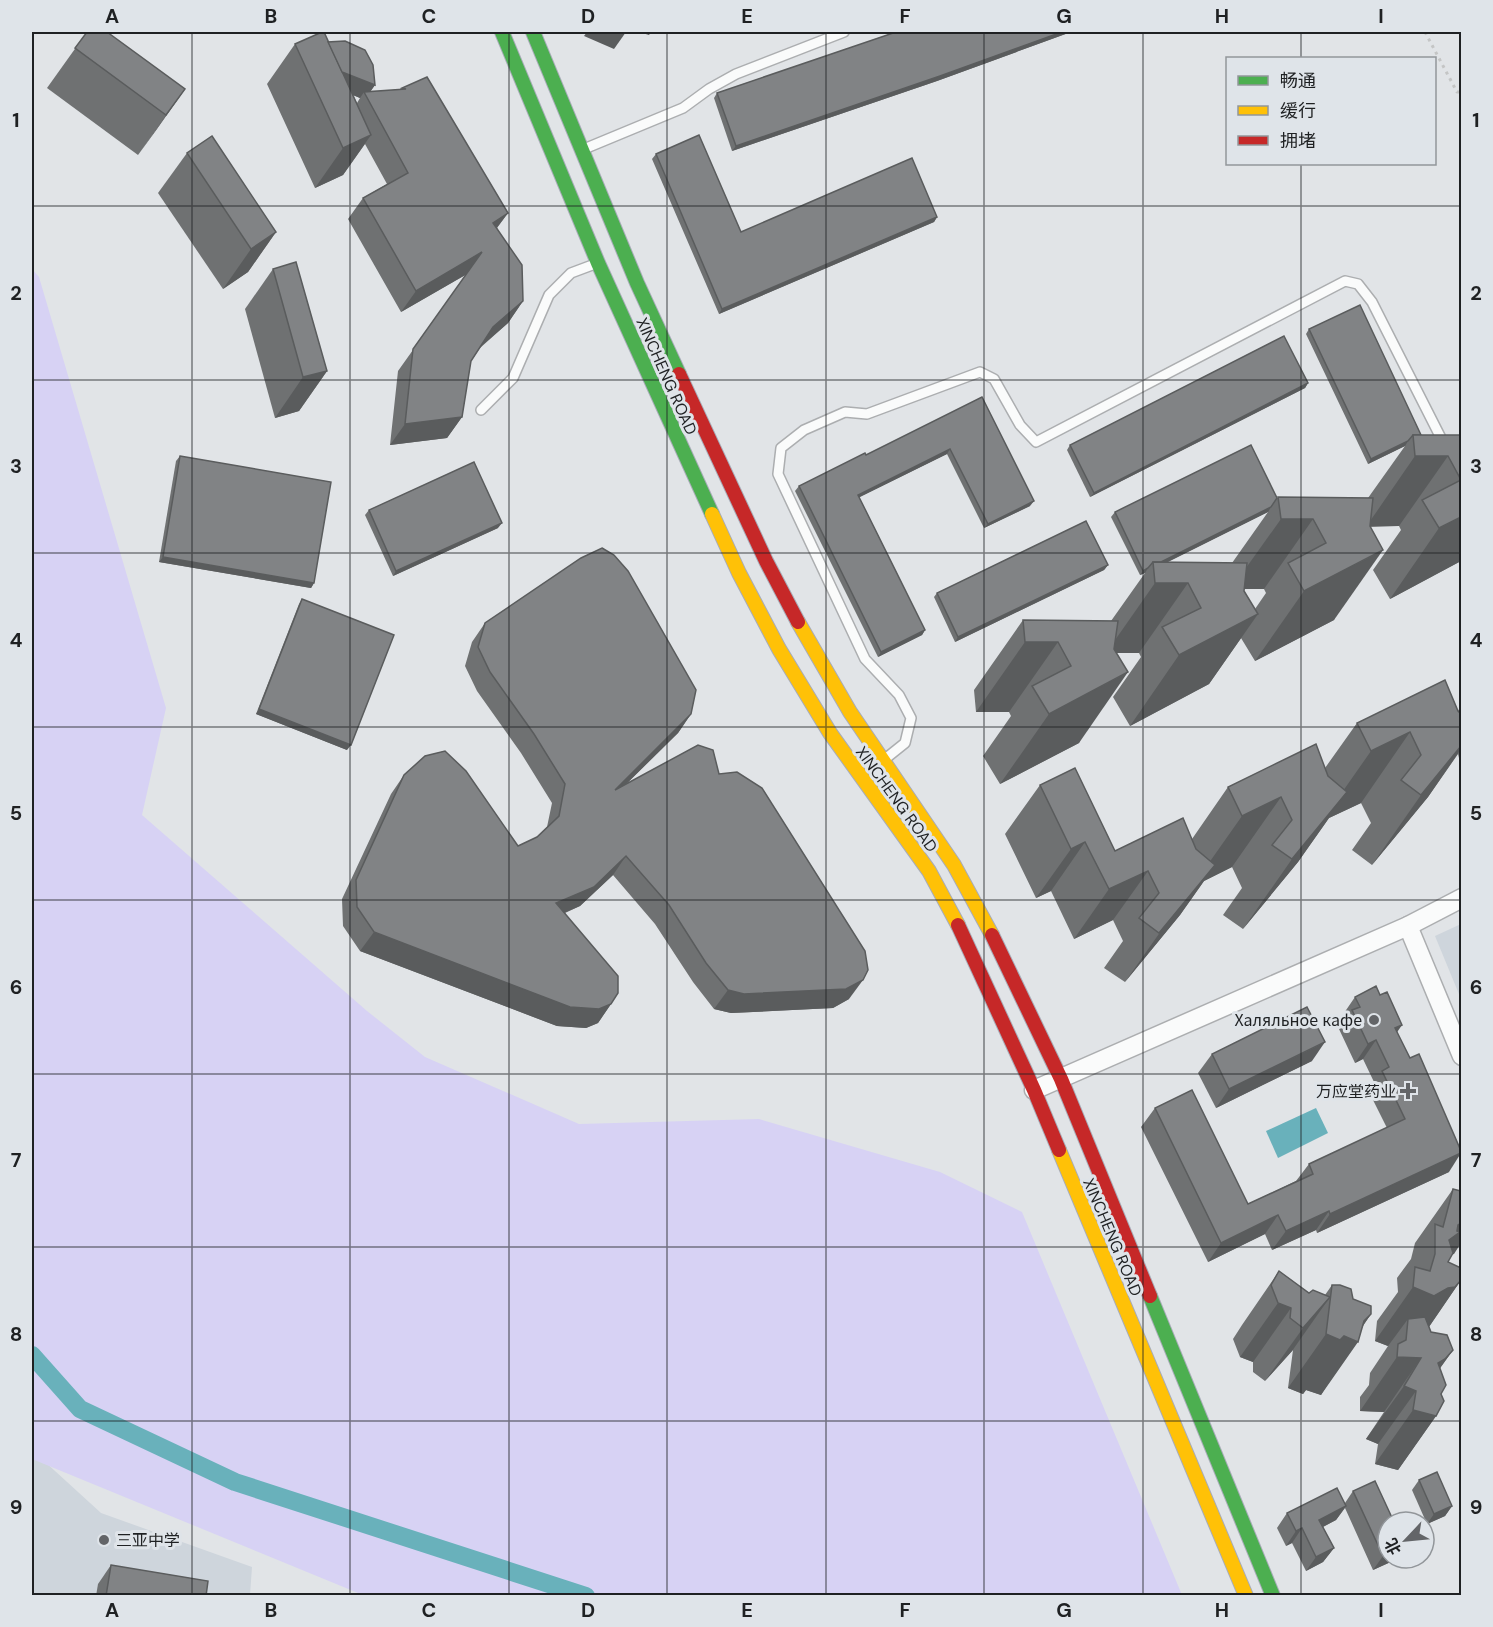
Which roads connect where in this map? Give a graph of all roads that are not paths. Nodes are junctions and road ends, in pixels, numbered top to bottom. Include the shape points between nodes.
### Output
1 (502, 32) edge
2 (533, 32) edge
3 (844, 32) edge
4 (582, 150) junction
5 (598, 263) junction
6 (481, 410) dead end
7 (1451, 458) edge
8 (884, 760) junction
9 (1461, 898) edge
10 (1408, 926) junction
11 (1461, 1056) edge
12 (1060, 1079) junction
13 (1034, 1090) junction
14 (1245, 1596) edge
15 (1273, 1596) edge

1 - 5 main road, XINCHENG ROAD
2 - 4 main road, XINCHENG ROAD
3 - 4 lane via 736,74 683,108
4 - 8 main road, XINCHENG ROAD via 637,283 766,561 850,712
5 - 6 lane via 571,273 549,295 513,378
5 - 13 main road, XINCHENG ROAD via 739,573 779,649 830,732 929,871 965,939
7 - 8 lane via 1372,302 1358,284 1345,281 1036,442 1020,425 994,379 980,372 867,414 845,412 804,430 781,448 778,474 865,659 899,695 910,718 905,743
8 - 12 main road, XINCHENG ROAD via 954,865 983,917
9 - 10 street
10 - 11 street
10 - 12 street
12 - 13 street
12 - 15 main road, XINCHENG ROAD
13 - 14 main road, XINCHENG ROAD

